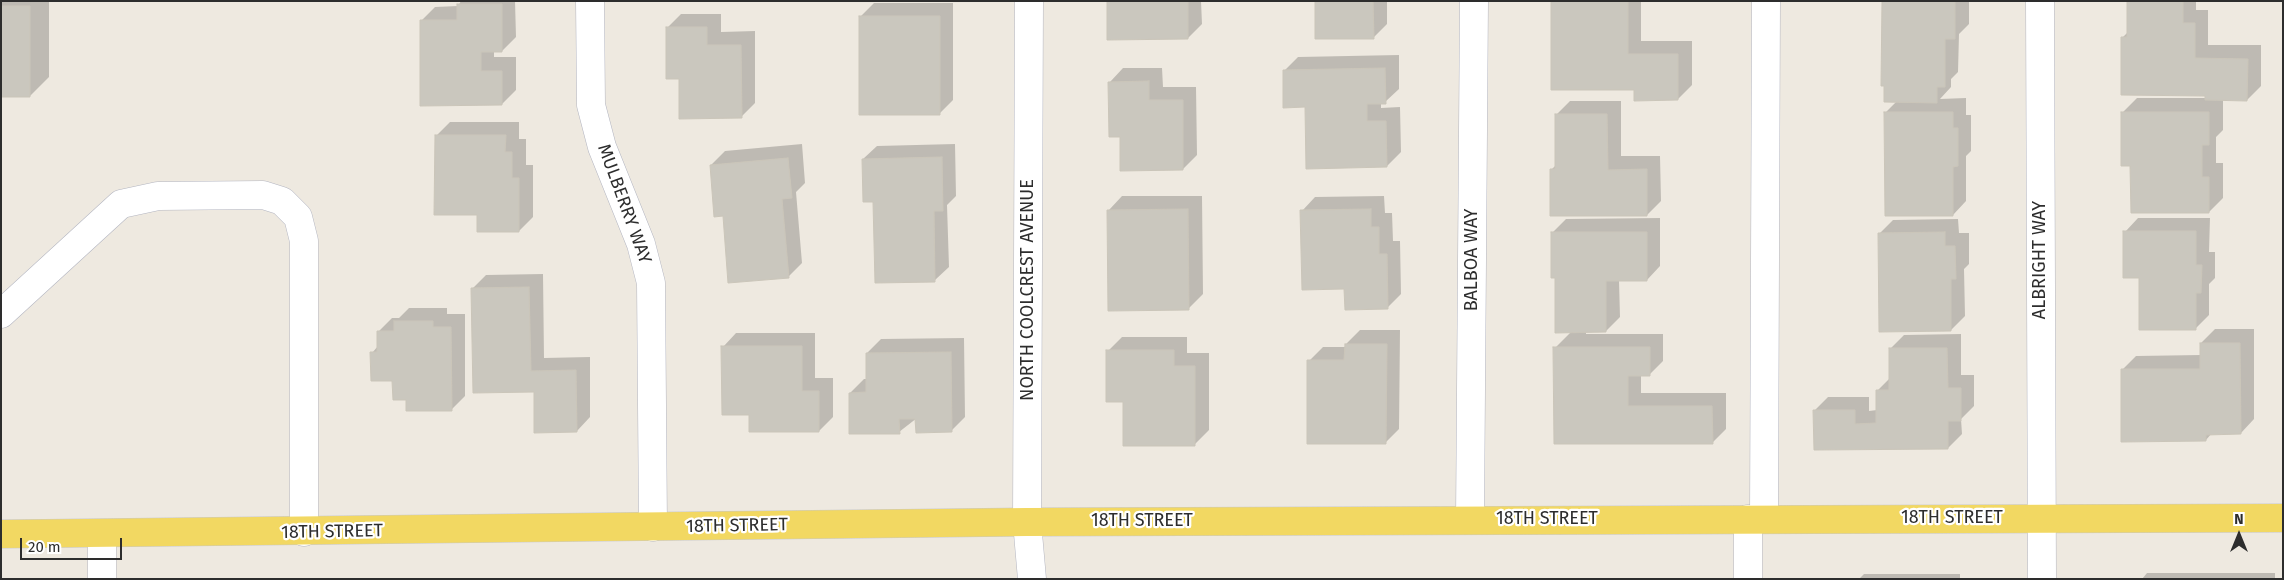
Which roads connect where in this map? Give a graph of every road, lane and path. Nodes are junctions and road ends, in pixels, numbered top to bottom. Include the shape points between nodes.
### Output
1 (590, 1) edge
2 (1028, 1) edge
3 (1474, 1) edge
4 (1766, 1) edge
5 (2040, 1) edge
6 (1, 314) edge
7 (2041, 518) junction
8 (2283, 518) edge
9 (1470, 519) junction
10 (1756, 519) junction
11 (1027, 522) junction
12 (653, 528) junction
13 (304, 532) junction
14 (1, 534) edge
15 (102, 534) junction
16 (102, 579) edge
17 (1032, 579) edge
18 (1748, 579) edge
19 (2042, 579) edge

1 - 12 street, MULBERRY WAY via 591,105 602,147 641,244 651,283
2 - 11 street, NORTH COOLCREST AVENUE
3 - 9 street, BALBOA WAY
4 - 10 street
5 - 7 street, ALBRIGHT WAY
6 - 13 street via 121,204 158,196 263,195 282,201 298,217 304,241
7 - 8 main road, 18TH STREET
7 - 10 main road, 18TH STREET
7 - 19 street, ALBRIGHT WAY
9 - 10 main road, 18TH STREET
9 - 11 main road, 18TH STREET
10 - 18 street
11 - 12 main road, 18TH STREET
11 - 17 street, NORTH COOLCREST AVENUE
12 - 13 main road, 18TH STREET
13 - 15 main road, 18TH STREET
14 - 15 main road, 18TH STREET
15 - 16 street

